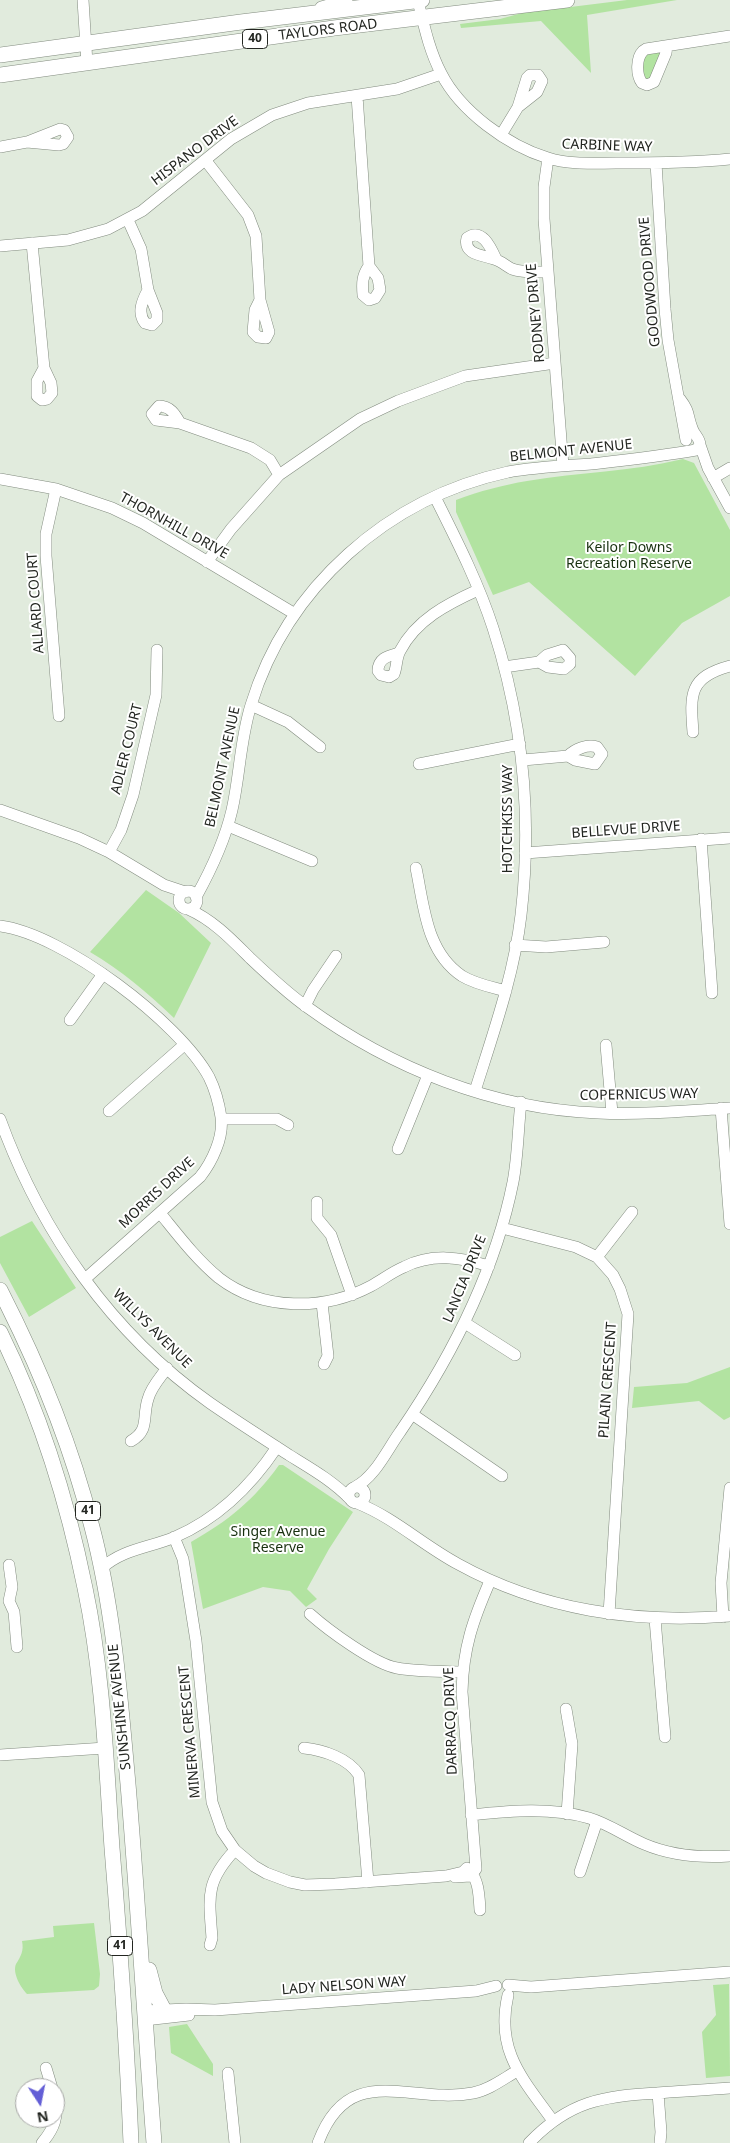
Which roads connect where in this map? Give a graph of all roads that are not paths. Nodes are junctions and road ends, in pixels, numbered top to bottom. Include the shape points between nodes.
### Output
1 (83, 0) edge
2 (347, 0) edge
3 (418, 0) edge
4 (422, 0) edge
5 (568, 0) edge
6 (288, 17) junction
7 (423, 19) junction
8 (730, 36) edge
9 (85, 44) junction
10 (667, 46) dead end
11 (0, 55) edge
12 (87, 63) junction
13 (441, 74) junction
14 (0, 75) edge
15 (357, 96) junction
16 (518, 107) dead end
17 (501, 135) junction
18 (27, 142) dead end
19 (0, 147) edge
20 (548, 158) junction
21 (730, 159) edge
22 (206, 161) junction
23 (656, 163) junction
24 (128, 220) junction
25 (32, 243) junction
26 (0, 246) edge
27 (496, 259) dead end
28 (369, 266) dead end
29 (548, 272) junction
30 (148, 290) dead end
31 (260, 300) dead end
32 (555, 363) junction
33 (44, 368) dead end
34 (180, 423) dead end
35 (692, 444) junction
36 (563, 466) junction
37 (730, 468) edge
38 (711, 473) junction
39 (279, 475) junction
40 (0, 479) edge
41 (56, 489) junction
42 (434, 497) junction
43 (730, 508) edge
44 (207, 562) junction
45 (478, 590) junction
46 (295, 614) junction
47 (156, 650) dead end
48 (399, 652) dead end
49 (539, 662) dead end
50 (730, 666) edge
51 (504, 667) junction
52 (251, 706) junction
53 (59, 716) dead end
54 (693, 732) dead end
55 (520, 744) junction
56 (320, 747) dead end
57 (568, 756) dead end
58 (523, 760) junction
59 (419, 764) dead end
60 (0, 810) edge
61 (228, 826) junction
62 (730, 838) edge
63 (701, 840) junction
64 (109, 852) junction
65 (525, 853) junction
66 (312, 861) dead end
67 (416, 868) dead end
68 (164, 885) junction
69 (191, 895) junction
70 (184, 906) junction
71 (214, 923) junction
72 (0, 926) edge
73 (604, 942) dead end
74 (515, 945) junction
75 (336, 956) dead end
76 (103, 974) junction
77 (506, 991) junction
78 (712, 995) dead end
79 (305, 1006) junction
80 (70, 1020) dead end
81 (184, 1045) junction
82 (606, 1045) dead end
83 (428, 1075) junction
84 (475, 1091) junction
85 (521, 1102) junction
86 (726, 1108) edge
87 (109, 1111) dead end
88 (612, 1113) junction
89 (0, 1119) edge
90 (222, 1119) junction
91 (288, 1125) dead end
92 (398, 1149) dead end
93 (317, 1202) dead end
94 (632, 1212) dead end
95 (160, 1213) junction
96 (730, 1224) edge
97 (502, 1228) junction
98 (597, 1257) junction
99 (489, 1266) junction
100 (85, 1279) junction
101 (0, 1290) edge
102 (352, 1295) junction
103 (322, 1303) junction
104 (465, 1323) junction
105 (0, 1332) edge
106 (515, 1356) dead end
107 (330, 1360) dead end
108 (167, 1368) junction
109 (412, 1414) junction
110 (138, 1440) dead end
111 (278, 1447) junction
112 (371, 1473) junction
113 (502, 1476) dead end
114 (330, 1481) junction
115 (354, 1487) junction
116 (730, 1488) edge
117 (359, 1498) junction
118 (174, 1537) junction
119 (135, 1549) junction
120 (98, 1552) junction
121 (9, 1563) dead end
122 (102, 1568) junction
123 (490, 1581) junction
124 (4, 1601) edge
125 (308, 1613) dead end
126 (609, 1614) junction
127 (726, 1616) edge
128 (655, 1619) junction
129 (94, 1641) junction
130 (18, 1647) dead end
131 (462, 1672) junction
132 (566, 1709) dead end
133 (314, 1737) dead end
134 (665, 1737) dead end
135 (124, 1747) junction
136 (105, 1748) junction
137 (0, 1755) edge
138 (568, 1814) junction
139 (471, 1815) junction
140 (597, 1821) junction
141 (235, 1850) junction
142 (730, 1856) edge
143 (470, 1871) junction
144 (580, 1872) dead end
145 (368, 1882) junction
146 (480, 1910) dead end
147 (137, 1915) junction
148 (214, 1941) dead end
149 (730, 1972) edge
150 (502, 1992) junction
151 (164, 2010) junction
152 (215, 2010) junction
153 (145, 2016) junction
154 (125, 2018) junction
155 (46, 2068) dead end
156 (517, 2071) junction
157 (228, 2073) dead end
158 (49, 2078) edge
159 (730, 2088) edge
160 (658, 2093) junction
161 (553, 2121) junction
162 (51, 2128) edge
163 (42, 2143) edge
164 (131, 2143) edge
165 (154, 2143) edge
166 (235, 2143) edge
167 (318, 2143) edge
168 (529, 2143) edge
169 (660, 2143) edge

1 - 9 street
2 - 6 street
3 - 4 main road, TAYLORS ROAD / 40
3 - 6 main road, TAYLORS ROAD / 40
3 - 7 street, CARBINE WAY
5 - 7 main road, TAYLORS ROAD / 40
6 - 9 main road, TAYLORS ROAD / 40
7 - 12 main road, TAYLORS ROAD / 40 via 334,28
7 - 13 street, CARBINE WAY
8 - 10 street
9 - 11 main road, TAYLORS ROAD / 40
9 - 12 street
12 - 14 main road, TAYLORS ROAD / 40
13 - 15 street, HISPANO DRIVE via 397,89
13 - 17 street, CARBINE WAY via 474,115
15 - 22 street, HISPANO DRIVE via 308,103 272,114 231,140
15 - 28 street
16 - 17 street
17 - 20 street, CARBINE WAY
18 - 19 street
20 - 23 street, CARBINE WAY via 572,163
20 - 29 street, RODNEY DRIVE via 544,219
21 - 23 street, CARBINE WAY
22 - 24 street, HISPANO DRIVE
22 - 31 street via 248,215 256,236
23 - 35 street, GOODWOOD DRIVE via 665,309 680,399 689,411
24 - 25 street, HISPANO DRIVE via 83,237
24 - 30 street via 141,250
25 - 26 street, HISPANO DRIVE
25 - 33 street
27 - 29 street via 512,269
29 - 32 street, RODNEY DRIVE
32 - 36 street, RODNEY DRIVE
32 - 39 street via 465,376 398,400 360,418
34 - 39 street via 251,448 270,460
35 - 36 street, BELMONT AVENUE via 662,454 627,460
35 - 38 street, GOODWOOD DRIVE
36 - 42 street, BELMONT AVENUE via 498,475
37 - 38 street
38 - 43 street, GOODWOOD DRIVE
39 - 44 street via 236,522
40 - 41 street, THORNHILL DRIVE
41 - 44 street, THORNHILL DRIVE via 112,508
41 - 53 street, ALLARD COURT via 46,534 46,556
42 - 45 street, HOTCHKISS WAY
42 - 46 street, BELMONT AVENUE via 393,519 357,546 320,582
44 - 46 street, THORNHILL DRIVE
45 - 48 street via 445,605 421,623
45 - 51 street, HOTCHKISS WAY
46 - 52 street, BELMONT AVENUE via 267,664
47 - 64 street, ADLER COURT via 156,695 133,795 121,830
49 - 51 street
50 - 54 street via 709,673 694,687 691,702
51 - 55 street, HOTCHKISS WAY
52 - 56 street via 288,722
52 - 61 street, BELMONT AVENUE
55 - 58 street, HOTCHKISS WAY
55 - 59 street
57 - 58 street
58 - 65 street, HOTCHKISS WAY
60 - 64 street, COPERNICUS WAY
61 - 66 street
61 - 69 street, BELMONT AVENUE via 209,870
62 - 63 street, BELLEVUE DRIVE
63 - 65 street, BELLEVUE DRIVE
63 - 78 street
64 - 68 street, COPERNICUS WAY
65 - 74 street, HOTCHKISS WAY via 521,917
67 - 77 street via 428,926 435,947 443,958 462,976
68 - 69 street, COPERNICUS WAY
68 - 70 street, COPERNICUS WAY
69 - 70 street via 179,898
69 - 70 street, BELMONT AVENUE via 194,907
69 - 71 street, COPERNICUS WAY
70 - 71 street, COPERNICUS WAY
71 - 79 street, COPERNICUS WAY
72 - 76 street, MORRIS DRIVE via 38,938
73 - 74 street via 546,947
74 - 77 street, HOTCHKISS WAY
75 - 79 street
76 - 80 street
76 - 81 street, MORRIS DRIVE via 135,997
77 - 84 street, HOTCHKISS WAY
79 - 83 street, COPERNICUS WAY via 368,1046
81 - 87 street
81 - 90 street, MORRIS DRIVE via 208,1076
82 - 88 street
83 - 84 street, COPERNICUS WAY
83 - 92 street
84 - 85 street, COPERNICUS WAY
85 - 88 street, COPERNICUS WAY via 580,1112
85 - 97 street, LANCIA DRIVE via 513,1179
86 - 88 street, COPERNICUS WAY
86 - 96 street
89 - 100 street, WILLYS AVENUE via 38,1207 68,1258
90 - 91 street via 279,1114
90 - 95 street, MORRIS DRIVE via 218,1144 208,1167
93 - 102 street via 314,1219 331,1235
94 - 98 street
95 - 100 street, MORRIS DRIVE
95 - 103 street via 202,1262 234,1287 287,1304
97 - 98 street, PILAIN CRESCENT via 576,1247
97 - 99 street, LANCIA DRIVE
98 - 126 street, PILAIN CRESCENT via 613,1275 628,1314
99 - 102 street via 457,1258 418,1261
99 - 104 street, LANCIA DRIVE
100 - 108 street, WILLYS AVENUE via 123,1326
101 - 120 main road, SUNSHINE AVENUE / 41 via 22,1332 57,1415
102 - 103 street
103 - 107 street
104 - 106 street
104 - 109 street, LANCIA DRIVE
105 - 129 main road, SUNSHINE AVENUE / 41 via 32,1402 59,1480 86,1589
108 - 110 street via 148,1398 145,1424
108 - 111 street, WILLYS AVENUE via 210,1402
109 - 112 street, LANCIA DRIVE
109 - 113 street
111 - 114 street, WILLYS AVENUE
111 - 118 street via 237,1496 206,1520
112 - 115 street, LANCIA DRIVE
112 - 117 street, LANCIA DRIVE
114 - 115 street, WILLYS AVENUE
114 - 117 street, WILLYS AVENUE
115 - 117 street, WILLYS AVENUE via 362,1488
116 - 127 street via 721,1583
117 - 123 street, WILLYS AVENUE via 457,1564
118 - 119 street
118 - 141 street, MINERVA CRESCENT via 183,1559 196,1641 212,1802 218,1822
119 - 120 street
119 - 122 street via 116,1557
120 - 122 main road, SUNSHINE AVENUE / 41
120 - 129 main road via 88,1565 94,1606
121 - 124 street via 12,1587
122 - 135 main road, SUNSHINE AVENUE / 41 via 115,1647
123 - 126 street, WILLYS AVENUE via 554,1603
123 - 131 street, DARRACQ DRIVE via 468,1638
124 - 130 street via 14,1612
125 - 131 street via 327,1630 385,1665 397,1669
126 - 128 street, WILLYS AVENUE
127 - 128 street, WILLYS AVENUE
128 - 134 street
129 - 136 main road, SUNSHINE AVENUE / 41
131 - 139 street, DARRACQ DRIVE
132 - 138 street via 572,1744
133 - 145 street via 309,1749 326,1752 348,1763 359,1775
135 - 136 main road
135 - 147 main road, SUNSHINE AVENUE / 41
136 - 137 street
136 - 154 main road, SUNSHINE AVENUE / 41
138 - 139 street via 535,1810
138 - 140 street
139 - 143 street, DARRACQ DRIVE via 477,1864
140 - 142 street via 642,1844 670,1853 700,1858
140 - 144 street
141 - 145 street, MINERVA CRESCENT via 254,1866 290,1882 318,1885
141 - 148 street via 216,1872 211,1887
143 - 145 street, MINERVA CRESCENT via 464,1878 446,1876
143 - 146 street, DARRACQ DRIVE via 478,1887
147 - 151 main road via 148,1952 152,1985
147 - 153 main road, SUNSHINE AVENUE / 41
149 - 150 street, LADY NELSON WAY
150 - 152 street, LADY NELSON WAY via 476,1991
150 - 156 street via 508,2050
151 - 152 street, LADY NELSON WAY
151 - 153 street, LADY NELSON WAY
152 - 153 street, LADY NELSON WAY via 187,2016
153 - 154 main road
153 - 165 main road, SUNSHINE AVENUE / 41
154 - 164 main road, SUNSHINE AVENUE / 41
155 - 158 street
156 - 161 street
156 - 167 street via 485,2090 473,2093 376,2091 362,2094 334,2111
157 - 166 street
159 - 160 street
160 - 161 street via 601,2099 577,2107
160 - 169 street
161 - 168 street
162 - 163 street

